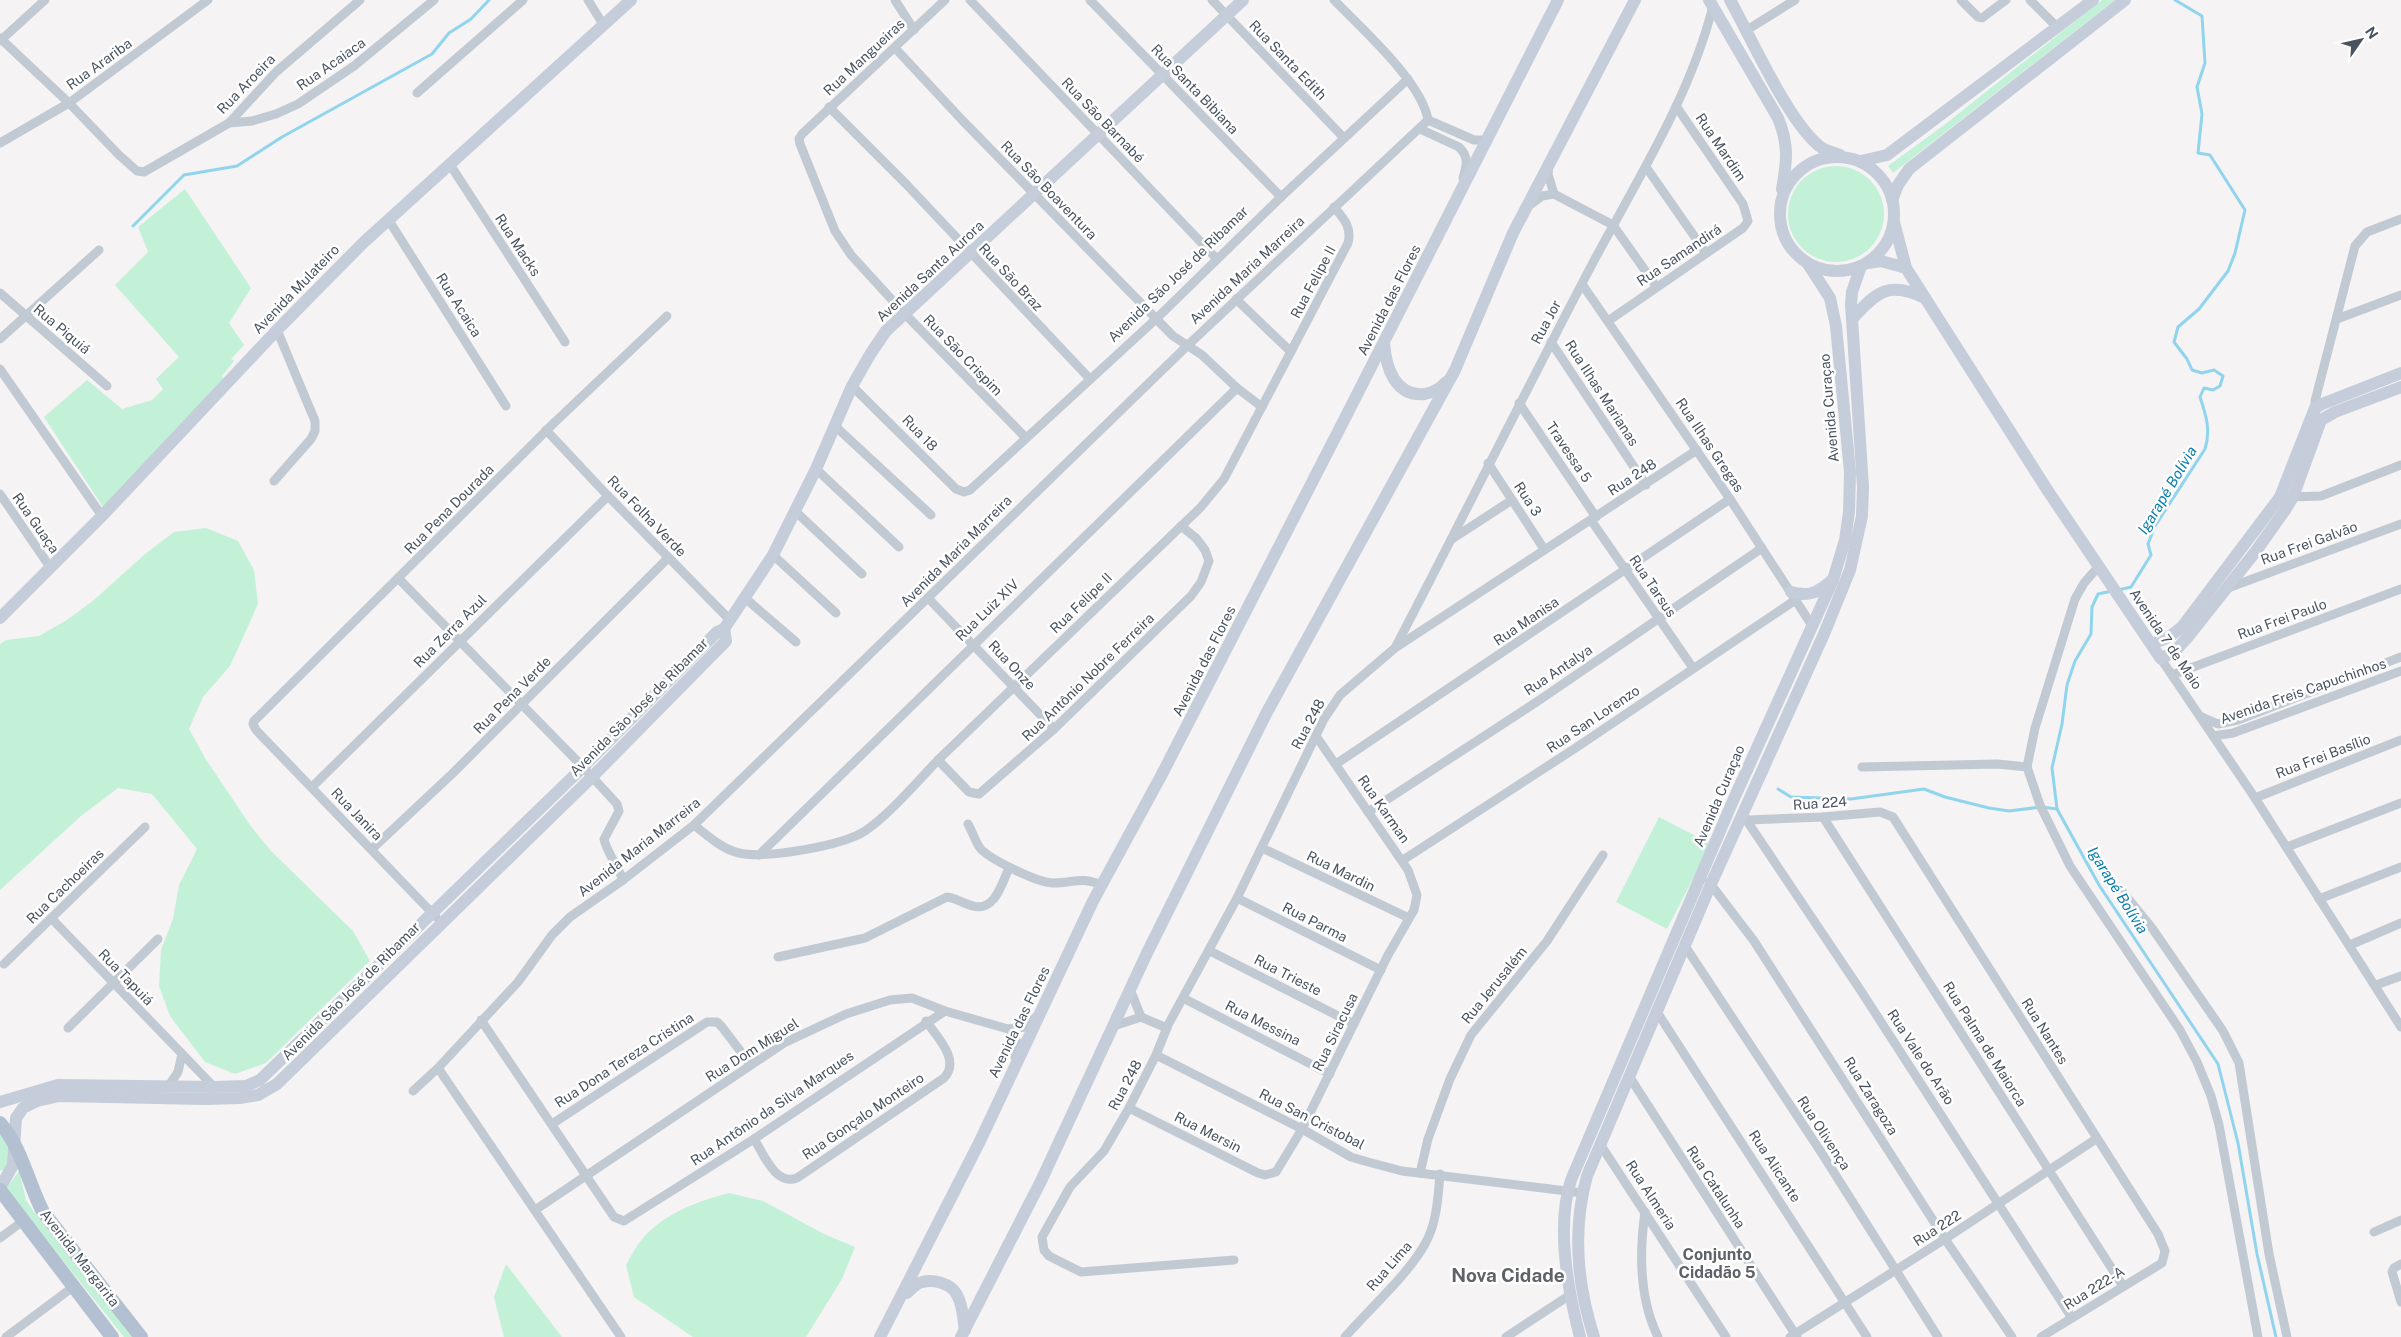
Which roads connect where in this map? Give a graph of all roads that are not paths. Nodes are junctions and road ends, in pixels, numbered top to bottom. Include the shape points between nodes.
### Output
1 (45, 0) edge
2 (360, 0) edge
3 (434, 0) edge
4 (523, 0) edge
5 (588, 0) edge
6 (631, 0) edge
7 (895, 0) edge
8 (945, 0) edge
9 (970, 0) edge
10 (1090, 0) edge
11 (1212, 0) edge
12 (1242, 0) edge
13 (1334, 0) edge
14 (1558, 0) edge
15 (1635, 0) edge
16 (1730, 0) edge
17 (1796, 0) edge
18 (1961, 0) edge
19 (2006, 0) edge
20 (2030, 0) edge
21 (2093, 0) edge
22 (2125, 0) edge
23 (204, 1) edge
24 (1711, 3) edge
25 (1226, 15) junction
26 (604, 26) junction
27 (2057, 27) junction
28 (914, 30) junction
29 (1747, 30) junction
30 (0, 40) edge
31 (895, 48) junction
32 (1161, 75) junction
33 (1408, 80) junction
34 (417, 93) dead end
35 (69, 103) junction
36 (1676, 106) junction
37 (830, 107) junction
38 (1428, 120) junction
39 (229, 123) junction
40 (1420, 129) junction
41 (802, 134) joint
42 (1098, 134) junction
43 (1344, 138) junction
44 (1487, 140) junction
45 (0, 143) edge
46 (1842, 156) junction
47 (1861, 161) junction
48 (449, 163) junction
49 (1549, 164) junction
50 (1646, 167) junction
51 (1034, 194) junction
52 (1554, 194) junction
53 (1781, 196) junction
54 (1281, 197) junction
55 (1892, 200) junction
56 (1743, 204) joint
57 (1454, 206) junction
58 (1334, 207) junction
59 (1525, 210) junction
60 (388, 218) junction
61 (2401, 219) edge
62 (1894, 222) junction
63 (1613, 225) junction
64 (99, 250) dead end
65 (970, 253) junction
66 (1706, 253) junction
67 (1216, 258) junction
68 (1808, 264) junction
69 (1864, 264) junction
70 (1906, 268) junction
71 (1582, 284) junction
72 (1656, 286) junction
73 (0, 293) edge
74 (2401, 295) edge
75 (1925, 298) junction
76 (1236, 299) junction
77 (904, 314) junction
78 (25, 316) junction
79 (667, 316) dead end
80 (1853, 318) junction
81 (1156, 319) junction
82 (2337, 319) junction
83 (1608, 321) junction
84 (277, 330) junction
85 (0, 339) edge
86 (565, 342) dead end
87 (1551, 342) junction
88 (1384, 343) junction
89 (1187, 346) junction
90 (1291, 352) junction
91 (0, 369) edge
92 (1455, 370) junction
93 (2401, 374) edge
94 (1090, 379) junction
95 (107, 386) dead end
96 (852, 386) junction
97 (2401, 387) edge
98 (1237, 388) junction
99 (1519, 403) junction
100 (506, 406) dead end
101 (1262, 408) junction
102 (2315, 408) junction
103 (2321, 420) junction
104 (835, 426) junction
105 (546, 430) junction
106 (1026, 438) junction
107 (1697, 450) junction
108 (1488, 463) junction
109 (2401, 465) edge
110 (816, 470) junction
111 (274, 481) dead end
112 (1646, 484) junction
113 (970, 490) joint
114 (0, 494) edge
115 (608, 496) junction
116 (2280, 497) junction
117 (2293, 497) junction
118 (1730, 499) junction
119 (1512, 500) junction
120 (794, 512) junction
121 (932, 515) dead end
122 (102, 516) junction
123 (1594, 519) junction
124 (2401, 524) edge
125 (1181, 526) junction
126 (1452, 539) junction
127 (899, 547) dead end
128 (1762, 548) junction
129 (1544, 549) junction
130 (773, 555) junction
131 (668, 558) junction
132 (2099, 566) junction
133 (50, 567) junction
134 (1625, 570) junction
135 (862, 574) dead end
136 (398, 578) junction
137 (1833, 580) junction
138 (2227, 588) junction
139 (2401, 589) edge
140 (1794, 595) junction
141 (745, 598) junction
142 (928, 598) junction
143 (836, 613) dead end
144 (0, 618) edge
145 (1658, 618) junction
146 (727, 624) junction
147 (1811, 624) junction
148 (459, 641) junction
149 (796, 642) dead end
150 (973, 643) junction
151 (2152, 644) junction
152 (1395, 648) junction
153 (2401, 657) edge
154 (2162, 659) junction
155 (1693, 668) junction
156 (2401, 671) edge
157 (2172, 675) junction
158 (1013, 687) junction
159 (522, 705) junction
160 (2198, 714) junction
161 (1771, 715) junction
162 (253, 724) joint
163 (1783, 724) junction
164 (1054, 729) junction
165 (1316, 736) junction
166 (2213, 736) junction
167 (2401, 740) edge
168 (938, 760) junction
169 (1336, 764) junction
170 (583, 767) junction
171 (1862, 767) dead end
172 (2027, 768) junction
173 (592, 777) junction
174 (312, 787) junction
175 (2255, 798) junction
176 (2401, 803) edge
177 (1368, 812) junction
178 (1745, 817) junction
179 (1823, 817) junction
180 (1893, 817) joint
181 (968, 824) dead end
182 (694, 826) junction
183 (145, 827) dead end
184 (2287, 847) junction
185 (1262, 848) junction
186 (372, 850) junction
187 (759, 855) junction
188 (1603, 855) dead end
189 (1403, 860) junction
190 (2401, 867) edge
191 (1009, 868) junction
192 (623, 880) junction
193 (1706, 880) junction
194 (1102, 886) junction
195 (2122, 891) dead end
196 (1237, 898) junction
197 (2320, 899) junction
198 (1416, 903) joint
199 (432, 913) junction
200 (1409, 918) junction
201 (52, 919) junction
202 (442, 923) junction
203 (2401, 923) edge
204 (158, 939) dead end
205 (2350, 944) junction
206 (1685, 946) junction
207 (1210, 950) junction
208 (778, 957) dead end
209 (4, 964) dead end
210 (1381, 970) junction
211 (2401, 976) edge
212 (112, 982) junction
213 (2376, 985) junction
214 (1130, 989) junction
215 (1183, 998) junction
216 (945, 1011) junction
217 (1657, 1012) junction
218 (1039, 1013) junction
219 (1141, 1016) junction
220 (481, 1020) junction
221 (926, 1022) junction
222 (1354, 1024) junction
223 (1114, 1026) junction
224 (2401, 1027) edge
225 (68, 1028) dead end
226 (1167, 1028) junction
227 (1008, 1029) junction
228 (182, 1054) junction
229 (1156, 1055) junction
230 (751, 1065) junction
231 (438, 1068) junction
232 (1011, 1072) junction
233 (1330, 1074) junction
234 (1628, 1076) junction
235 (168, 1086) junction
236 (214, 1088) junction
237 (412, 1091) dead end
238 (48, 1092) junction
239 (186, 1093) junction
240 (0, 1102) edge
241 (1129, 1108) junction
242 (0, 1123) edge
243 (552, 1124) junction
244 (1302, 1129) junction
245 (754, 1139) junction
246 (2096, 1139) junction
247 (1600, 1144) junction
248 (15, 1145) junction
249 (2049, 1170) junction
250 (1276, 1172) joint
251 (1420, 1173) junction
252 (586, 1174) junction
253 (1440, 1174) junction
254 (0, 1189) edge
255 (1568, 1190) junction
256 (1583, 1192) junction
257 (1999, 1203) junction
258 (6, 1204) edge
259 (535, 1210) junction
260 (1645, 1212) junction
261 (2401, 1220) edge
262 (23, 1221) junction
263 (2374, 1232) dead end
264 (0, 1238) edge
265 (1945, 1239) junction
266 (1234, 1260) dead end
267 (2162, 1262) joint
268 (2400, 1264) edge
269 (1896, 1270) junction
270 (2123, 1286) junction
271 (73, 1287) junction
272 (1570, 1295) junction
273 (903, 1296) junction
274 (1845, 1302) junction
275 (2401, 1302) edge
276 (2072, 1318) junction
277 (963, 1333) edge
278 (1794, 1336) edge
279 (6, 1337) edge
280 (112, 1337) edge
281 (141, 1337) edge
282 (621, 1337) edge
283 (880, 1337) edge
284 (1345, 1337) edge
285 (1506, 1337) edge
286 (1580, 1337) edge
287 (1594, 1337) edge
288 (1658, 1337) edge
289 (1726, 1337) edge
290 (1867, 1337) edge
291 (1938, 1337) edge
292 (2012, 1337) edge
293 (2041, 1337) edge
294 (2258, 1337) edge
295 (2287, 1337) edge

1 - 30 street
2 - 39 street, Rua Aroeira via 276,72
3 - 39 street, Rua Acaiaca via 354,66 298,104 260,119
4 - 34 street
5 - 26 street
6 - 26 main road, Avenida Mulateiro
7 - 28 street
8 - 28 street, Rua Mangueiras
9 - 42 street, Rua São Barnabé
10 - 32 street, Rua Santa Bibiana
11 - 25 street, Rua Santa Edith
12 - 25 main road, Avenida Santa Aurora
13 - 33 street
14 - 44 main road, Avenida das Flores
15 - 49 main road
16 - 29 main road
17 - 29 street
18 - 19 street via 1982,18
20 - 27 street
21 - 27 main road
22 - 55 main road via 1909,169
23 - 35 street, Rua Arariba
24 - 36 street, Rua Jor via 1704,37
24 - 53 main road via 1778,118 1784,134 1788,147
25 - 32 main road, Avenida Santa Aurora
25 - 43 street, Rua Santa Edith
26 - 48 main road, Avenida Mulateiro
27 - 47 main road via 1887,156
28 - 31 street, Rua Mangueiras
29 - 46 main road via 1803,130 1822,148
30 - 35 street
31 - 37 street, Rua Mangueiras
31 - 51 street, Rua São Boaventura
32 - 42 main road, Avenida Santa Aurora
32 - 54 street, Rua Santa Bibiana
33 - 38 street
33 - 43 street, Avenida São José de Ribamar
35 - 39 street, Rua Aroeira via 119,155 137,171 144,172
35 - 45 street, Rua Arariba
36 - 50 street, Rua Jor
36 - 56 street, Rua Mardim
37 - 41 street, Rua Mangueiras
37 - 65 street, Rua São Braz
38 - 40 street, Avenida Maria Marreira
38 - 44 street via 1474,140
40 - 57 street via 1459,147 1467,159
40 - 58 street, Avenida Maria Marreira
41 - 77 street, Rua São Crispim via 800,144 835,231
42 - 51 main road, Avenida Santa Aurora
42 - 67 street, Rua São Barnabé
43 - 54 street, Avenida São José de Ribamar
44 - 57 main road, Avenida das Flores
46 - 47 main road
46 - 53 main road via 1816,159 1795,173
47 - 55 main road via 1883,180
48 - 60 main road, Avenida Mulateiro
48 - 86 street, Rua Macks
49 - 52 street via 1548,174
49 - 59 main road
50 - 63 street, Rua Jor
50 - 66 street
51 - 65 main road, Avenida Santa Aurora
51 - 81 street, Rua São Boaventura
52 - 59 street via 1536,199
52 - 63 street
53 - 68 main road via 1779,215 1783,234 1793,251
54 - 67 street, Avenida São José de Ribamar
55 - 62 main road
56 - 66 street, Rua Samandirá via 1748,216 1747,224
57 - 88 main road, Avenida das Flores
58 - 76 street, Avenida Maria Marreira
58 - 90 street, Rua Felipe II via 1348,226 1348,243
59 - 92 main road via 1491,280
60 - 84 main road, Avenida Mulateiro
60 - 100 street, Rua Acaica
61 - 82 street via 2367,232 2355,246
62 - 69 main road via 1880,252
62 - 70 main road, Avenida 7 de Maio
63 - 71 street, Rua Jor
63 - 72 street
64 - 78 street
65 - 77 main road, Avenida Santa Aurora
65 - 94 street, Rua São Braz
66 - 72 street, Rua Samandirá
67 - 81 street, Avenida São José de Ribamar
68 - 69 main road via 1825,270 1844,271
68 - 137 main road, Avenida Curaçao via 1824,287 1834,311 1850,472 1847,531
69 - 70 main road via 1881,261
69 - 80 main road, Avenida Curaçao via 1852,292
70 - 75 main road, Avenida 7 de Maio
71 - 83 street, Rua Ilhas Gregas
71 - 87 street, Rua Jor
72 - 83 street, Rua Samandirá
73 - 78 street, Rua Piquiá
74 - 82 street
75 - 80 main road via 1911,291 1890,289 1872,298
75 - 132 main road, Avenida 7 de Maio
76 - 89 street, Avenida Maria Marreira
76 - 90 street
77 - 96 main road, Avenida Santa Aurora via 876,346
77 - 106 street, Rua São Crispim
78 - 85 street
78 - 95 street, Rua Piquiá
79 - 105 street, Rua Pena Dourada
80 - 163 main road, Avenida Curaçao via 1863,487 1859,534 1841,596
81 - 89 street, Rua São Boaventura
81 - 94 street, Avenida São José de Ribamar
82 - 102 street
83 - 107 street, Rua Ilhas Gregas
84 - 111 street via 315,421 315,431
84 - 122 main road, Avenida Mulateiro
87 - 99 street, Rua Jor
87 - 112 street, Rua Ilhas Marianas
88 - 92 main road via 1385,360 1404,392 1430,393 1441,387
88 - 194 main road, Avenida das Flores
89 - 98 street, Rua São Boaventura via 1202,355
89 - 142 street, Avenida Maria Marreira
90 - 101 street, Rua Felipe II
91 - 122 street
92 - 214 main road via 1267,712
93 - 102 main road
94 - 106 street, Avenida São José de Ribamar
96 - 104 main road, Avenida Santa Aurora
96 - 113 street, Rua 18 via 956,489
97 - 103 main road
98 - 101 street, Rua São Boaventura
98 - 150 street, Rua Luiz XIV
99 - 108 street, Rua Jor
99 - 123 street, Travessa 5
101 - 125 street, Rua Felipe II via 1224,480
102 - 103 street
102 - 116 main road
103 - 117 main road
104 - 110 main road, Avenida Santa Aurora
104 - 121 street
105 - 115 street, Rua Folha Verde
105 - 136 street, Rua Pena Dourada
106 - 113 street, Avenida São José de Ribamar
107 - 112 street, Rua 248
107 - 118 street, Rua Ilhas Gregas
108 - 119 street, Rua 3
108 - 126 street, Rua Jor
109 - 117 street via 2321,496
110 - 120 main road, Avenida Santa Aurora
110 - 127 street
112 - 123 street, Rua 248
114 - 133 street, Rua Guaça
115 - 131 street, Rua Folha Verde
115 - 148 street, Rua Zerra Azul
116 - 117 street
116 - 151 main road via 2182,627
117 - 138 main road
118 - 128 street, Rua Ilhas Gregas
118 - 134 street, Rua Manisa
119 - 126 street
119 - 129 street, Rua 3
120 - 130 main road, Avenida Santa Aurora
120 - 135 street
122 - 133 main road, Avenida Mulateiro
123 - 129 street, Rua 248
123 - 134 street, Rua Tarsus
124 - 138 street, Rua Frei Galvão
125 - 158 street, Rua Felipe II
125 - 164 street, Rua Antônio Nobre Ferreira via 1196,538 1209,561 1201,582 1173,615
126 - 152 street, Rua Jor
128 - 140 street, Rua Ilhas Gregas
128 - 145 street, Rua Antalya
129 - 152 street, Rua 248
130 - 141 main road, Avenida Santa Aurora
130 - 143 street
131 - 146 street, Rua Folha Verde
131 - 159 street, Rua Pena Verde
132 - 151 main road, Avenida 7 de Maio
132 - 172 street via 2075,599 2035,728
133 - 144 main road, Avenida Mulateiro
134 - 145 street, Rua Tarsus
134 - 169 street, Rua Manisa
136 - 148 street
136 - 162 street, Rua Pena Dourada
137 - 140 main road via 1811,594
137 - 147 main road, Avenida Curaçao
138 - 154 main road via 2187,638
139 - 157 street, Rua Frei Paulo
140 - 147 street, Rua Ilhas Gregas
140 - 155 street, Rua San Lorenzo
141 - 146 main road, Avenida Santa Aurora
141 - 149 street
142 - 150 street, Rua Onze
142 - 182 street, Avenida Maria Marreira
145 - 155 street, Rua Tarsus
145 - 177 street, Rua Antalya via 1546,696
146 - 170 main road, Avenida São José de Ribamar
146 - 173 main road, Avenida São José de Ribamar via 726,641
147 - 161 main road, Avenida Curaçao
148 - 159 street
148 - 174 street, Rua Zerra Azul
150 - 158 street, Rua Onze
150 - 187 street, Rua Luiz XIV
151 - 154 main road, Avenida 7 de Maio
152 - 165 street, Rua 248 via 1340,695
153 - 160 street, Avenida Freis Capuchinhos via 2238,720 2218,724
154 - 157 street, Avenida 7 de Maio
155 - 189 street, Rua San Lorenzo
156 - 166 street, Avenida Freis Capuchinhos via 2233,733
157 - 160 street, Avenida 7 de Maio
158 - 164 street, Rua Onze
158 - 168 street, Rua Felipe II
159 - 170 street
159 - 186 street, Rua Pena Verde
160 - 166 street, Avenida 7 de Maio
161 - 163 main road
161 - 193 main road, Avenida Curaçao
162 - 174 street, Rua Janira
163 - 178 main road, Avenida Curaçao
164 - 168 street, Rua Antônio Nobre Ferreira via 979,794 969,792
165 - 169 street, Rua Karman
165 - 185 street, Rua 248
166 - 175 street, Avenida 7 de Maio
167 - 175 street, Rua Frei Basílio
168 - 187 street, Rua Felipe II via 866,830 852,838 836,844
169 - 177 street, Rua Karman
170 - 173 street
170 - 199 main road, Avenida São José de Ribamar
171 - 172 street via 1997,764
172 - 294 street via 2040,805 2070,866 2180,1030 2211,1096
173 - 192 street via 619,810 604,840
173 - 202 main road, Avenida São José de Ribamar
174 - 186 street, Rua Janira
175 - 184 street, Avenida 7 de Maio
176 - 184 street
177 - 189 street, Rua Karman
178 - 179 street, Rua 224
178 - 193 main road, Avenida Curaçao
178 - 257 street, Rua Vale do Arão
179 - 180 street, Rua 224 via 1880,812
179 - 249 street, Rua Palma de Maiorca
180 - 246 street, Rua Nantes
181 - 191 street via 981,848
182 - 187 street, Rua Felipe II via 718,844 738,853
182 - 192 street, Avenida Maria Marreira
183 - 201 street, Rua Cachoeiras
184 - 197 street, Avenida 7 de Maio
185 - 196 street, Rua 248
185 - 200 street, Rua Mardin
186 - 199 street, Rua Janira
188 - 251 street, Rua Jerusalém via 1547,941 1471,1035 1450,1079 1428,1139
189 - 198 street, Rua Karman via 1416,888
190 - 197 street
191 - 194 street via 1051,883 1088,879
191 - 208 street via 993,902 986,905 974,907 947,897 864,938
192 - 220 street, Avenida Maria Marreira via 570,917 552,935 518,982
193 - 206 main road, Avenida Curaçao
193 - 255 main road, Avenida Curaçao
193 - 265 street, Rua Zaragoza via 1764,954
194 - 218 main road, Avenida das Flores
195 - 295 street via 2152,928 2206,1007 2239,1063 2269,1254
196 - 207 street, Rua 248
196 - 210 street, Rua Parma
197 - 205 street, Avenida 7 de Maio
198 - 200 street, Rua Siracusa
199 - 202 street, Rua Janira
199 - 236 main road, Avenida São José de Ribamar via 260,1080 246,1086
200 - 210 street, Rua Siracusa
201 - 209 street, Rua Cachoeiras
201 - 212 street, Rua Tapuiá
202 - 239 main road, Avenida São José de Ribamar via 271,1088 251,1097
203 - 205 street
204 - 212 street
205 - 213 street, Avenida 7 de Maio
206 - 217 main road, Avenida Curaçao
206 - 269 street, Rua Olivença
207 - 215 street, Rua 248
207 - 222 street, Rua Trieste
210 - 222 street, Rua Siracusa
211 - 213 street
212 - 225 street
212 - 228 street, Rua Tapuiá
213 - 224 street, Avenida 7 de Maio
214 - 219 street
214 - 223 main road
215 - 226 street, Rua 248
215 - 233 street, Rua Messina
216 - 221 street, Rua Antônio da Silva Marques
216 - 227 street, Rua Dom Miguel
216 - 230 street, Rua Dom Miguel via 912,998 890,1000 816,1027
217 - 234 main road, Avenida Curaçao
217 - 274 street, Rua Alicante
218 - 227 street via 1026,1027
218 - 232 main road, Avenida das Flores
219 - 223 street
219 - 226 street
220 - 231 street, Avenida Maria Marreira
220 - 243 street
221 - 245 street, Rua Antônio da Silva Marques
221 - 245 street, Rua Gonçalo Monteiro via 946,1051 951,1065 944,1078 906,1104 789,1181 778,1175
222 - 233 street, Rua Siracusa
223 - 277 main road via 1041,1181
226 - 229 street, Rua 248
227 - 232 street via 1018,1042
228 - 235 street via 178,1072
228 - 236 street, Rua Tapuiá
229 - 241 street, Rua 248
229 - 244 street, Rua San Cristobal
230 - 243 street, Rua Dona Tereza Cristina via 717,1022 707,1022
230 - 252 street, Rua Dom Miguel
231 - 237 street, Avenida Maria Marreira
231 - 259 street
232 - 273 main road, Avenida das Flores
233 - 244 street, Rua Siracusa
234 - 247 main road, Avenida Curaçao
234 - 278 street, Rua Catalunha
235 - 238 main road, Avenida São José de Ribamar via 68,1084
235 - 239 main road, Avenida São José de Ribamar
236 - 239 main road, Avenida São José de Ribamar
238 - 239 main road, Avenida São José de Ribamar via 59,1096
238 - 240 main road, Avenida São José de Ribamar
238 - 248 main road, Avenida São José de Ribamar via 23,1108 16,1118
241 - 250 street, Rua Mersin via 1258,1173
241 - 266 street, Rua 248 via 1104,1151 1070,1187 1042,1237 1044,1250 1049,1256 1080,1272
242 - 248 main road, Avenida Margarita
243 - 252 street
244 - 250 street, Rua Siracusa
244 - 251 street, Rua San Cristobal via 1351,1157
245 - 252 street, Rua Antônio da Silva Marques via 624,1222 614,1217
246 - 249 street, Rua 222
246 - 267 street, Rua Nantes via 2158,1234 2165,1251
247 - 256 main road, Avenida Curaçao
247 - 260 street, Rua Almeria
248 - 254 main road, Avenida São José de Ribamar via 13,1165
248 - 281 main road, Avenida Margarita via 43,1212
249 - 257 street, Rua 222
249 - 270 street, Rua Palma de Maiorca
251 - 253 street, Rua San Cristobal
252 - 259 street, Rua Dom Miguel
253 - 255 street, Rua San Cristobal
253 - 284 street, Rua Lima via 1436,1209 1426,1244
254 - 258 main road, Avenida Margarita
255 - 256 street, Rua San Cristobal
255 - 272 main road, Avenida Curaçao via 1565,1203
256 - 287 main road, Avenida Curaçao via 1579,1217 1579,1263 1586,1314
257 - 265 street, Rua 222
257 - 276 street, Rua Vale do Arão
258 - 262 main road, Avenida Margarita
259 - 282 street
260 - 288 street via 1641,1241 1644,1295
260 - 289 street, Rua Almeria
261 - 263 street
262 - 264 street
262 - 271 main road, Avenida Margarita
265 - 269 street, Rua 222
265 - 292 street, Rua Zaragoza
267 - 270 street, Rua 222-A
268 - 275 street via 2392,1272
269 - 274 street, Rua 222
269 - 291 street, Rua Olivença
270 - 276 street, Rua 222-A
271 - 279 street
271 - 280 main road, Avenida Margarita
272 - 285 street
272 - 286 main road, Avenida Curaçao
273 - 277 main road via 919,1283 934,1281 946,1284 957,1294 962,1308
273 - 283 main road, Avenida das Flores
274 - 278 street, Rua 222
274 - 290 street, Rua Alicante
276 - 293 street, Rua 222-A

